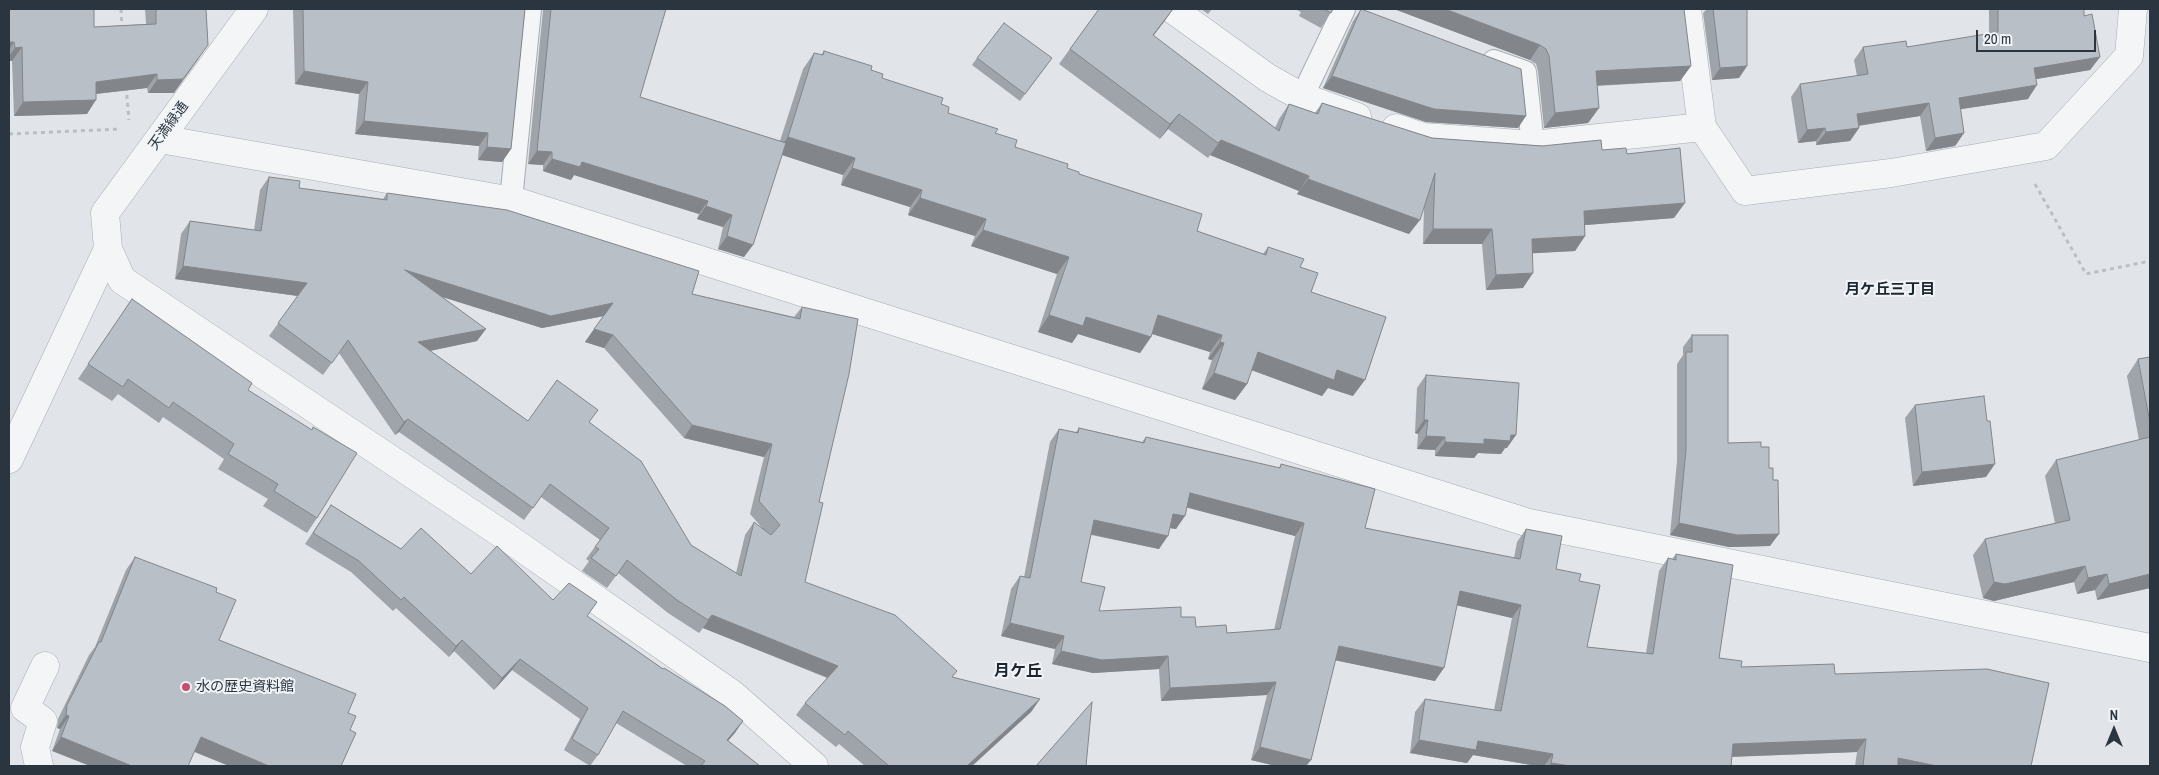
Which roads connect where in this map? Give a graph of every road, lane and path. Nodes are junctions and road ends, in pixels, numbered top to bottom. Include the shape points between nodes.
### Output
1 (121, 9) edge
2 (254, 9) edge
3 (530, 9) edge
4 (1172, 9) edge
5 (1344, 9) edge
6 (1687, 9) edge
7 (2133, 9) edge
8 (123, 36) edge
9 (1478, 55) edge
10 (126, 82) edge
11 (1302, 97) junction
12 (1702, 127) junction
13 (9, 134) edge
14 (160, 139) junction
15 (1533, 145) junction
16 (2017, 151) junction
17 (511, 200) junction
18 (108, 249) junction
19 (2150, 261) edge
20 (9, 459) edge
21 (2150, 648) edge
22 (46, 666) dead end
23 (39, 766) edge
24 (814, 766) edge

1 - 8 path
2 - 14 street, 天満緑通
3 - 17 lane
4 - 11 street via 1268,78
5 - 11 lane
6 - 12 street
7 - 16 street via 2129,56 2046,146
9 - 15 lane via 1525,72
10 - 13 path via 130,129
11 - 15 street via 1423,137
12 - 15 street
12 - 16 street via 1745,192 1891,173
14 - 17 street
14 - 18 street, 天満緑通 via 105,213
16 - 19 path via 2086,274
17 - 21 street via 1529,522
18 - 20 street
18 - 24 street via 122,280 505,536 732,694
22 - 23 street via 25,708 43,721 35,747

